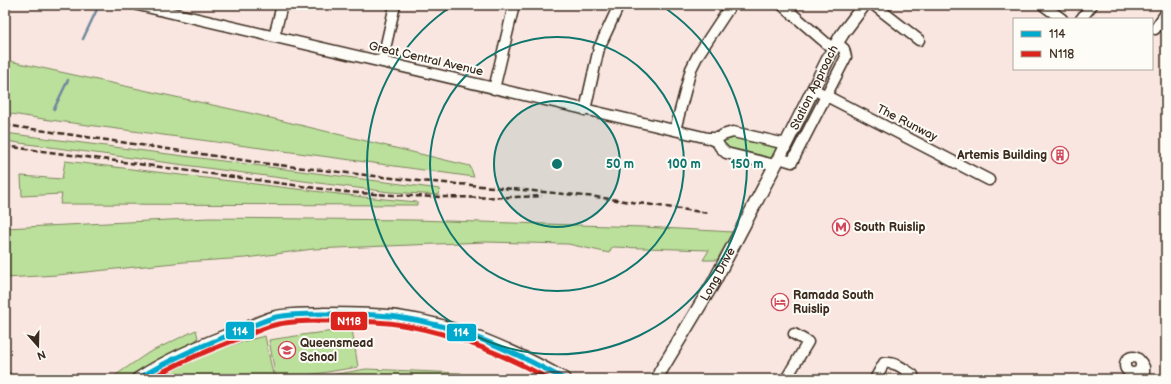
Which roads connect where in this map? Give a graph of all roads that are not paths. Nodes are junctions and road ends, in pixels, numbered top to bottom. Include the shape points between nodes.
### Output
1 (138, 5) edge
2 (282, 5) edge
3 (395, 5) edge
4 (514, 5) edge
5 (619, 5) edge
6 (731, 5) edge
7 (782, 5) edge
8 (864, 5) edge
9 (874, 5) edge
10 (1043, 5) edge
11 (1092, 5) edge
12 (168, 8) edge
13 (1166, 13) edge
14 (1082, 17) edge
15 (1061, 18) edge
16 (1156, 29) dead end
17 (274, 37) junction
18 (919, 40) dead end
19 (835, 46) junction
20 (382, 62) junction
21 (494, 89) junction
22 (814, 89) junction
23 (827, 95) junction
24 (585, 110) junction
25 (675, 130) junction
26 (708, 138) junction
27 (786, 144) junction
28 (775, 166) junction
29 (989, 180) dead end
30 (794, 334) dead end
31 (913, 375) dead end
32 (1133, 376) edge
33 (656, 377) edge
34 (138, 379) edge
35 (564, 379) edge
36 (786, 379) edge
37 (875, 379) edge
38 (1144, 379) edge

1 - 12 street, Great Central Avenue
2 - 17 street
3 - 20 street
4 - 21 street
5 - 24 street via 599,48
6 - 25 street via 691,69
7 - 19 street
8 - 19 street, Station Approach
9 - 18 street
10 - 15 street
11 - 14 street
12 - 17 street, Great Central Avenue
13 - 16 street
17 - 20 street, Great Central Avenue
19 - 22 street, Station Approach
19 - 23 street via 844,49 846,57
20 - 21 street, Great Central Avenue
21 - 24 street, Great Central Avenue
22 - 23 street, The Runway
22 - 27 street, Station Approach
23 - 28 street, Great Central Avenue via 792,162
23 - 29 street, The Runway
24 - 25 street, Great Central Avenue
25 - 26 street, Great Central Avenue
26 - 27 street, Great Central Avenue via 718,138 733,132
26 - 28 street, Great Central Avenue via 717,142 726,153
27 - 28 street, Station Approach
28 - 33 street, Long Drive via 714,282
30 - 36 street via 808,342
31 - 37 street via 889,362 884,363
32 - 38 street via 1141,367 1141,362 1144,367
34 - 35 street via 170,360 216,339 276,317 349,314 398,317 455,330 503,348

